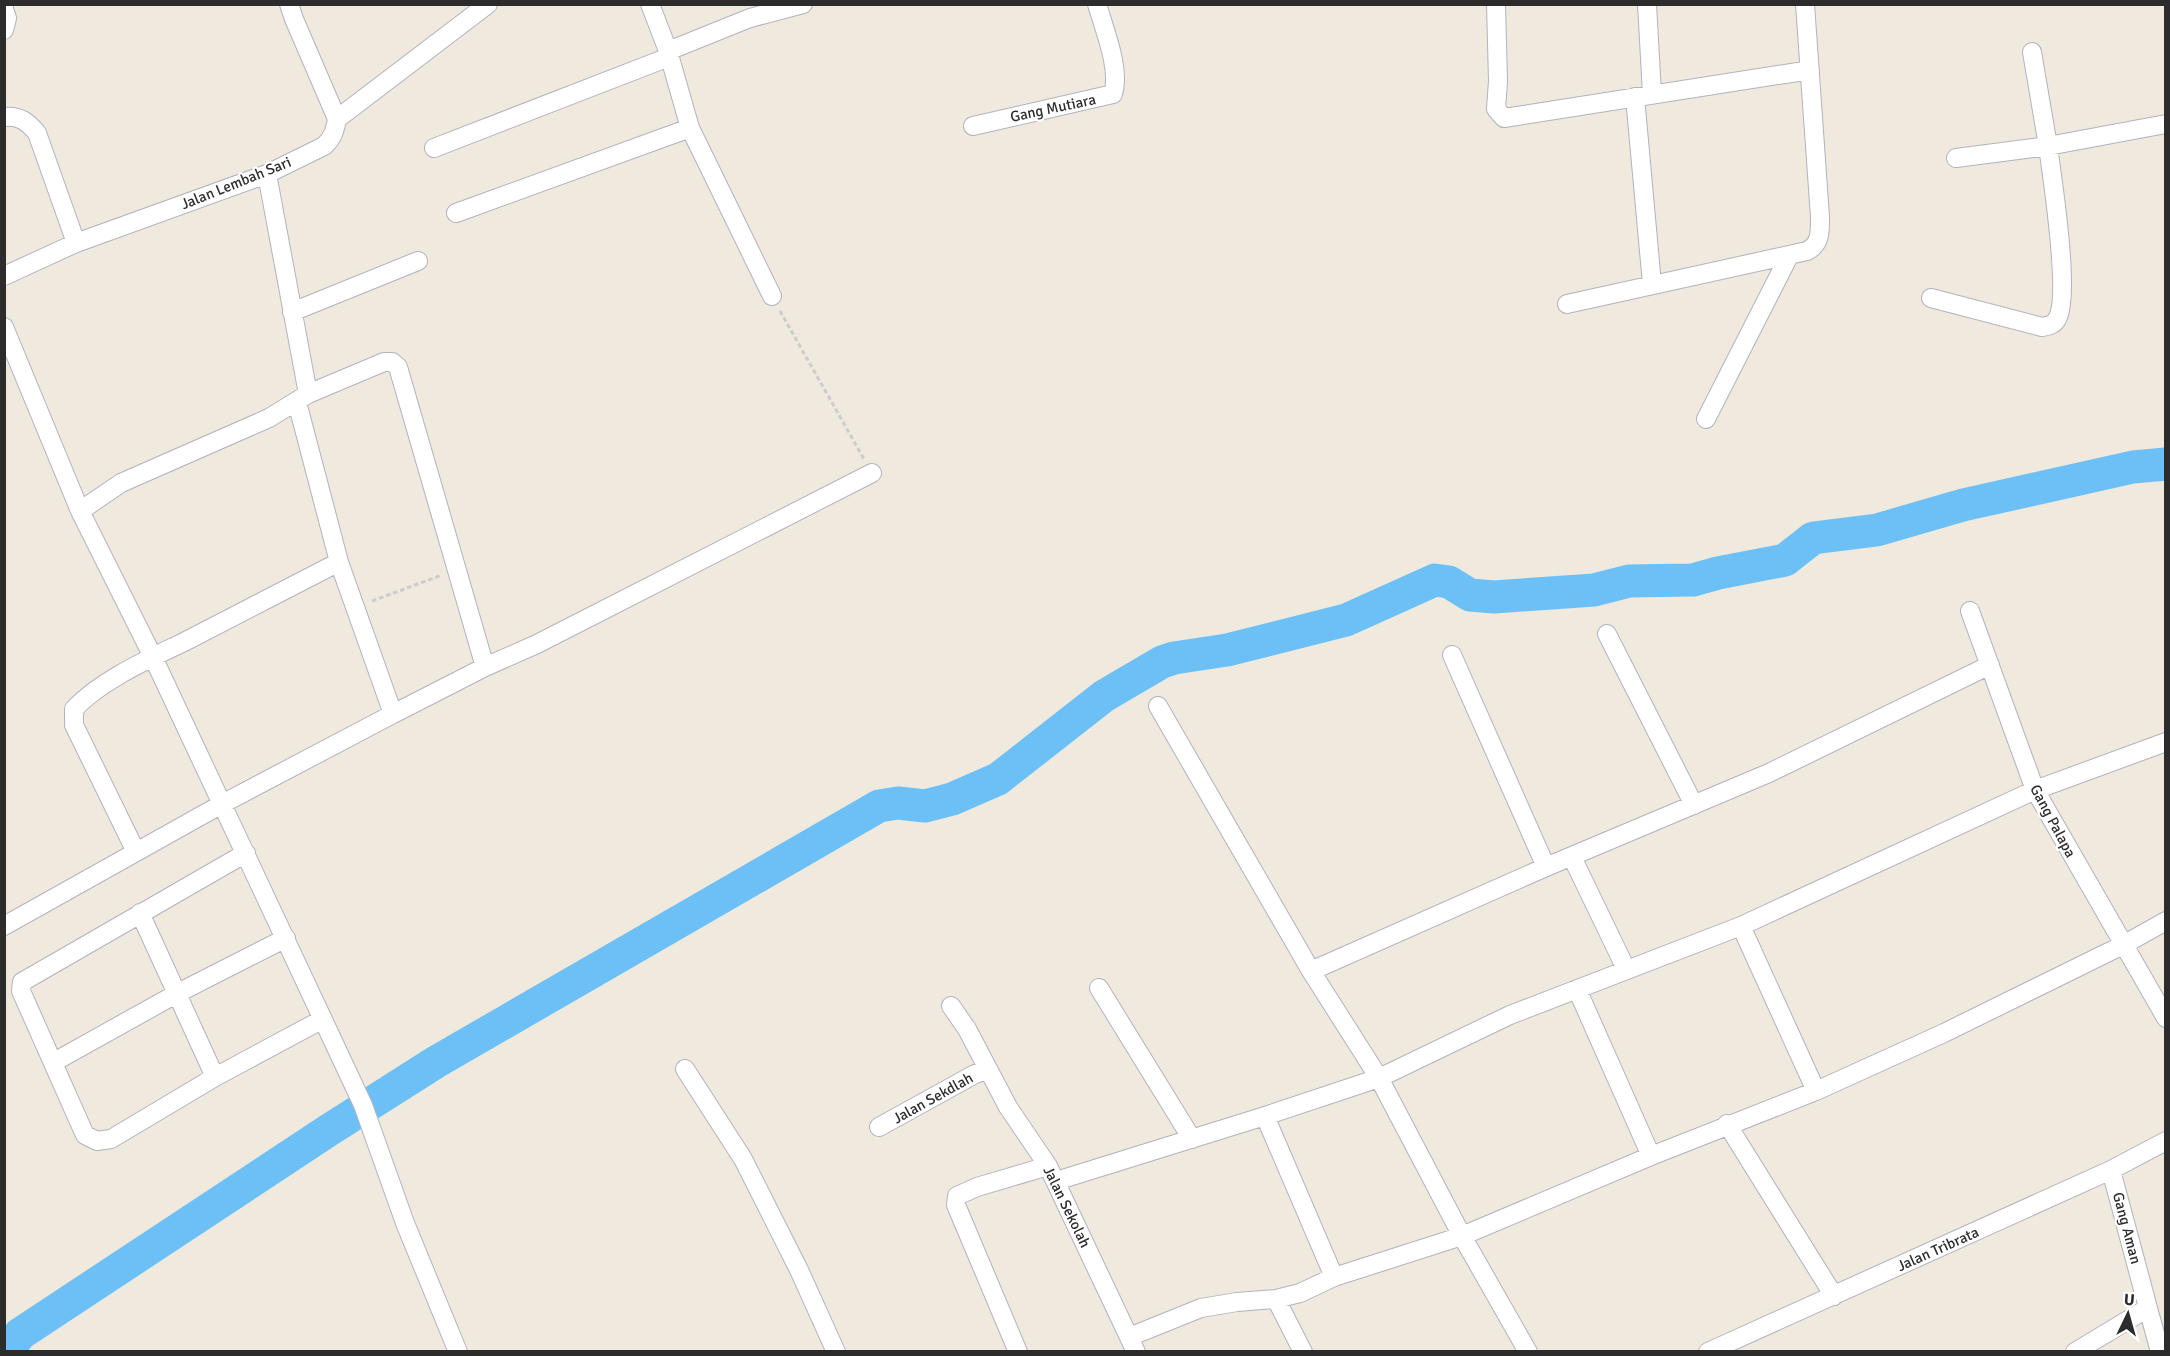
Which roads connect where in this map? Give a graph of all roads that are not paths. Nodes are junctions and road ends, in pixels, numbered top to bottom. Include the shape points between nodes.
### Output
1 (289, 4) edge
2 (488, 4) edge
3 (650, 4) edge
4 (803, 4) edge
5 (1097, 4) edge
6 (1496, 4) edge
7 (1647, 4) edge
8 (1805, 4) edge
9 (4, 9) edge
10 (4, 30) edge
11 (2032, 52) dead end
12 (668, 54) junction
13 (1810, 70) junction
14 (1643, 95) junction
15 (4, 117) edge
16 (337, 119) junction
17 (2166, 124) edge
18 (973, 126) dead end
19 (690, 128) junction
20 (2048, 146) junction
21 (434, 148) dead end
22 (1956, 158) dead end
23 (267, 174) junction
24 (456, 213) dead end
25 (76, 243) junction
26 (1789, 256) junction
27 (418, 261) dead end
28 (4, 276) edge
29 (1652, 284) junction
30 (772, 296) road end
31 (1931, 298) dead end
32 (1567, 304) dead end
33 (292, 312) junction
34 (4, 327) edge
35 (302, 398) junction
36 (1706, 419) dead end
37 (872, 473) road end
38 (80, 511) junction
39 (339, 562) junction
40 (1970, 611) dead end
41 (1607, 634) dead end
42 (1452, 656) dead end
43 (153, 657) junction
44 (1990, 665) junction
45 (485, 667) junction
46 (1158, 706) dead end
47 (393, 714) junction
48 (2166, 742) edge
49 (2035, 790) junction
50 (222, 804) junction
51 (1694, 805) junction
52 (136, 852) junction
53 (246, 853) junction
54 (1572, 857) junction
55 (1546, 867) junction
56 (140, 913) junction
57 (2166, 921) edge
58 (4, 926) edge
59 (1741, 926) junction
60 (286, 938) junction
61 (2122, 945) junction
62 (1626, 969) junction
63 (1311, 971) junction
64 (1099, 988) dead end
65 (1577, 989) junction
66 (176, 994) junction
67 (951, 1006) dead end
68 (2166, 1018) edge
69 (323, 1019) junction
70 (54, 1062) junction
71 (685, 1069) dead end
72 (987, 1070) junction
73 (215, 1077) junction
74 (1379, 1078) junction
75 (1816, 1091) junction
76 (1265, 1116) junction
77 (1727, 1125) junction
78 (879, 1127) dead end
79 (1192, 1139) junction
80 (2166, 1141) edge
81 (1651, 1155) junction
82 (2111, 1170) junction
83 (1052, 1174) junction
84 (1462, 1236) junction
85 (1334, 1277) junction
86 (1834, 1296) junction
87 (1276, 1299) junction
88 (2148, 1308) junction
89 (1132, 1344) edge
90 (458, 1352) edge
91 (836, 1352) edge
92 (1018, 1352) edge
93 (1303, 1352) edge
94 (1528, 1352) edge
95 (1708, 1352) edge
96 (2075, 1352) edge
97 (2160, 1352) edge

1 - 16 street
2 - 16 street
3 - 12 street
4 - 12 street via 750,18
5 - 18 street, Gang Mutiara via 1113,62 1115,81 1111,96
6 - 14 street via 1496,108 1501,116 1508,118
7 - 14 street
8 - 13 street
9 - 10 street
11 - 20 street
12 - 19 street
12 - 21 street
13 - 14 street
13 - 26 street via 1820,236 1812,249
14 - 29 street
15 - 25 street via 29,122 37,133
16 - 23 street, Jalan Lembah Sari via 334,133 324,146
17 - 20 street
19 - 24 street
19 - 30 street
20 - 22 street
20 - 31 street via 2061,260 2062,293 2057,321 2042,327
23 - 25 street, Jalan Lembah Sari
23 - 33 street
25 - 28 street, Jalan Lembah Sari
26 - 29 street
26 - 36 street
27 - 33 street
29 - 32 street
33 - 35 street
34 - 38 street
35 - 38 street via 270,418 121,483
35 - 39 street
35 - 45 street via 384,362 398,367
37 - 45 street via 548,639
38 - 43 street
39 - 43 street
39 - 47 street
40 - 44 street, Gang Palapa
41 - 51 street
42 - 55 street
43 - 50 street
43 - 52 street via 81,701 73,716
44 - 49 street, Gang Palapa
44 - 51 street via 1769,773
45 - 47 street
46 - 63 street
47 - 50 street
48 - 49 street
49 - 59 street
49 - 61 street, Gang Palapa
50 - 52 street
50 - 53 street
51 - 54 street
52 - 58 street
53 - 56 street
53 - 60 street
54 - 55 street
54 - 62 street
55 - 63 street
56 - 66 street
56 - 70 street via 22,982 21,991
57 - 61 street
59 - 62 street
59 - 75 street
60 - 66 street
60 - 69 street
61 - 68 street, Gang Palapa
61 - 75 street
62 - 65 street
63 - 74 street
64 - 79 street
65 - 74 street via 1510,1015
65 - 81 street
66 - 70 street
66 - 73 street
67 - 72 street, Jalan Sekolah
69 - 73 street
69 - 90 street via 370,1125
70 - 73 street via 85,1135 97,1141 111,1139
71 - 91 street via 743,1159
72 - 78 street, Jalan Sekdlah
72 - 83 street, Jalan Sekolah
74 - 76 street
74 - 84 street
75 - 77 street
76 - 79 street
76 - 85 street
77 - 81 street
77 - 86 street
79 - 83 street
80 - 82 street, Jalan Tribrata
81 - 84 street
82 - 86 street, Jalan Tribrata
82 - 88 street, Gang Aman
83 - 89 street, Jalan Sekolah
83 - 92 street via 977,1187 957,1196 957,1205
84 - 85 street
84 - 94 street
85 - 87 street
86 - 95 street, Jalan Tribrata
87 - 89 street via 1201,1308
87 - 93 street
88 - 96 street
88 - 97 street, Gang Aman

